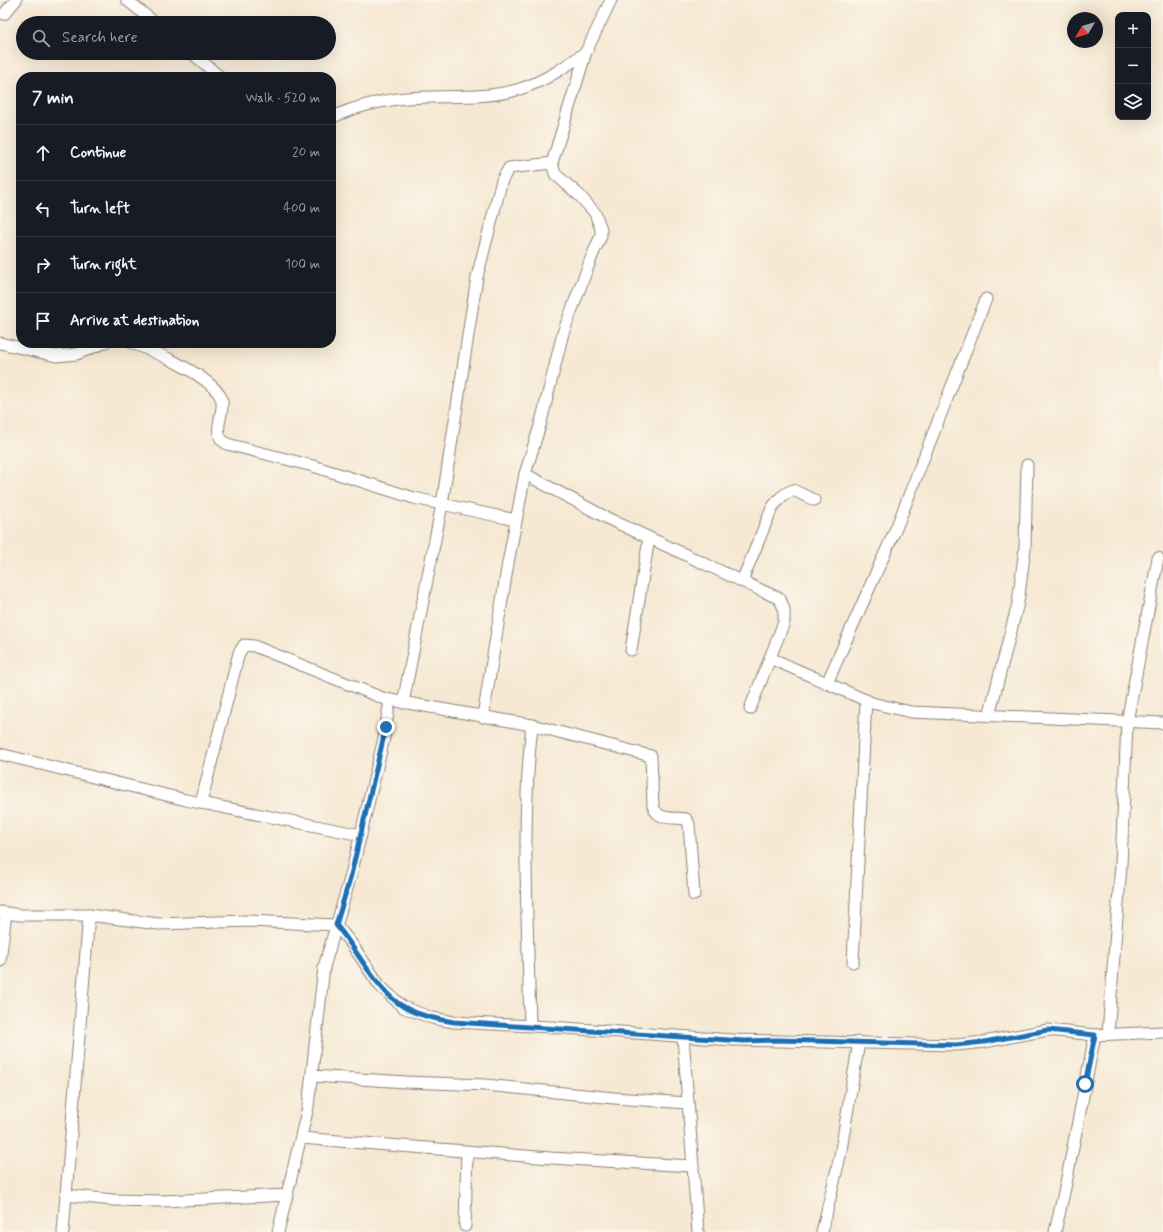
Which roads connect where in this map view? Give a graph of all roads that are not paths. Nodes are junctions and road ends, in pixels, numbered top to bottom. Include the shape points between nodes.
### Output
1 (16, 0) edge
2 (127, 0) edge
3 (611, 0) edge
4 (4, 14) dead end
5 (146, 16) edge
6 (586, 52) junction
7 (200, 60) edge
8 (214, 72) edge
9 (336, 116) edge
10 (552, 163) junction
11 (986, 299) dead end
12 (0, 343) edge
13 (16, 347) edge
14 (22, 348) edge
15 (92, 348) edge
16 (144, 348) edge
17 (1027, 465) dead end
18 (526, 474) junction
19 (814, 500) dead end
20 (442, 504) junction
21 (516, 520) junction
22 (649, 538) junction
23 (1158, 558) dead end
24 (742, 581) junction
25 (631, 650) dead end
26 (770, 658) junction
27 (827, 683) junction
28 (390, 700) junction
29 (866, 700) junction
30 (403, 703) junction
31 (750, 709) dead end
32 (989, 716) junction
33 (483, 717) junction
34 (1128, 722) junction
35 (1163, 723) edge
36 (532, 725) junction
37 (0, 754) edge
38 (201, 803) junction
39 (361, 835) junction
40 (694, 895) dead end
41 (3, 912) edge
42 (89, 916) junction
43 (336, 925) junction
44 (0, 962) edge
45 (853, 962) dead end
46 (530, 1025) junction
47 (1163, 1032) edge
48 (1108, 1034) junction
49 (1095, 1035) junction
50 (683, 1037) junction
51 (859, 1042) junction
52 (312, 1076) junction
53 (688, 1103) junction
54 (301, 1138) junction
55 (467, 1151) junction
56 (692, 1166) junction
57 (66, 1195) junction
58 (288, 1195) junction
59 (465, 1226) dead end
60 (64, 1232) edge
61 (278, 1232) edge
62 (698, 1232) edge
63 (822, 1232) edge
64 (1054, 1232) edge

1 - 4 street
2 - 5 street
3 - 6 street
6 - 9 street via 551,77 520,89 492,94 406,98 367,106
6 - 10 street
7 - 8 street
10 - 18 street via 555,174 595,213 601,236 563,333
10 - 20 street via 509,168 502,180 477,277
11 - 27 street via 897,526
12 - 13 street
14 - 15 street via 56,356 77,354
16 - 20 street via 188,370 218,393 222,406 218,428 220,436 227,444
17 - 32 street via 1025,548 1018,602
18 - 21 street
18 - 22 street via 608,519
19 - 24 street via 793,490 778,499
20 - 21 street
20 - 30 street
21 - 33 street
22 - 24 street
22 - 25 street
23 - 34 street
24 - 26 street via 776,597 783,604 784,622
26 - 27 street
26 - 31 street
27 - 29 street
28 - 30 street
28 - 38 street via 254,646 244,645 239,653
28 - 39 street via 384,738
29 - 32 street via 911,712
29 - 45 street
30 - 33 street
32 - 34 street
33 - 36 street
34 - 35 street
34 - 48 street via 1121,865
36 - 40 street via 651,756 656,813 660,817 686,819 689,824
36 - 46 street via 527,769
37 - 38 street
38 - 39 street
39 - 43 street
41 - 42 street
41 - 44 street
42 - 43 street via 158,924 248,921
42 - 57 street
43 - 46 street via 380,986 403,1007 432,1018 454,1022
43 - 52 street via 324,967
46 - 50 street
47 - 48 street
48 - 49 street
49 - 51 street via 1048,1030 956,1045
49 - 64 street
50 - 51 street via 744,1041
50 - 53 street
51 - 63 street via 840,1156
52 - 53 street via 486,1085
52 - 54 street
53 - 56 street
54 - 55 street
54 - 58 street
55 - 56 street
55 - 59 street
56 - 62 street
57 - 58 street via 113,1200 163,1201
57 - 60 street
58 - 61 street

